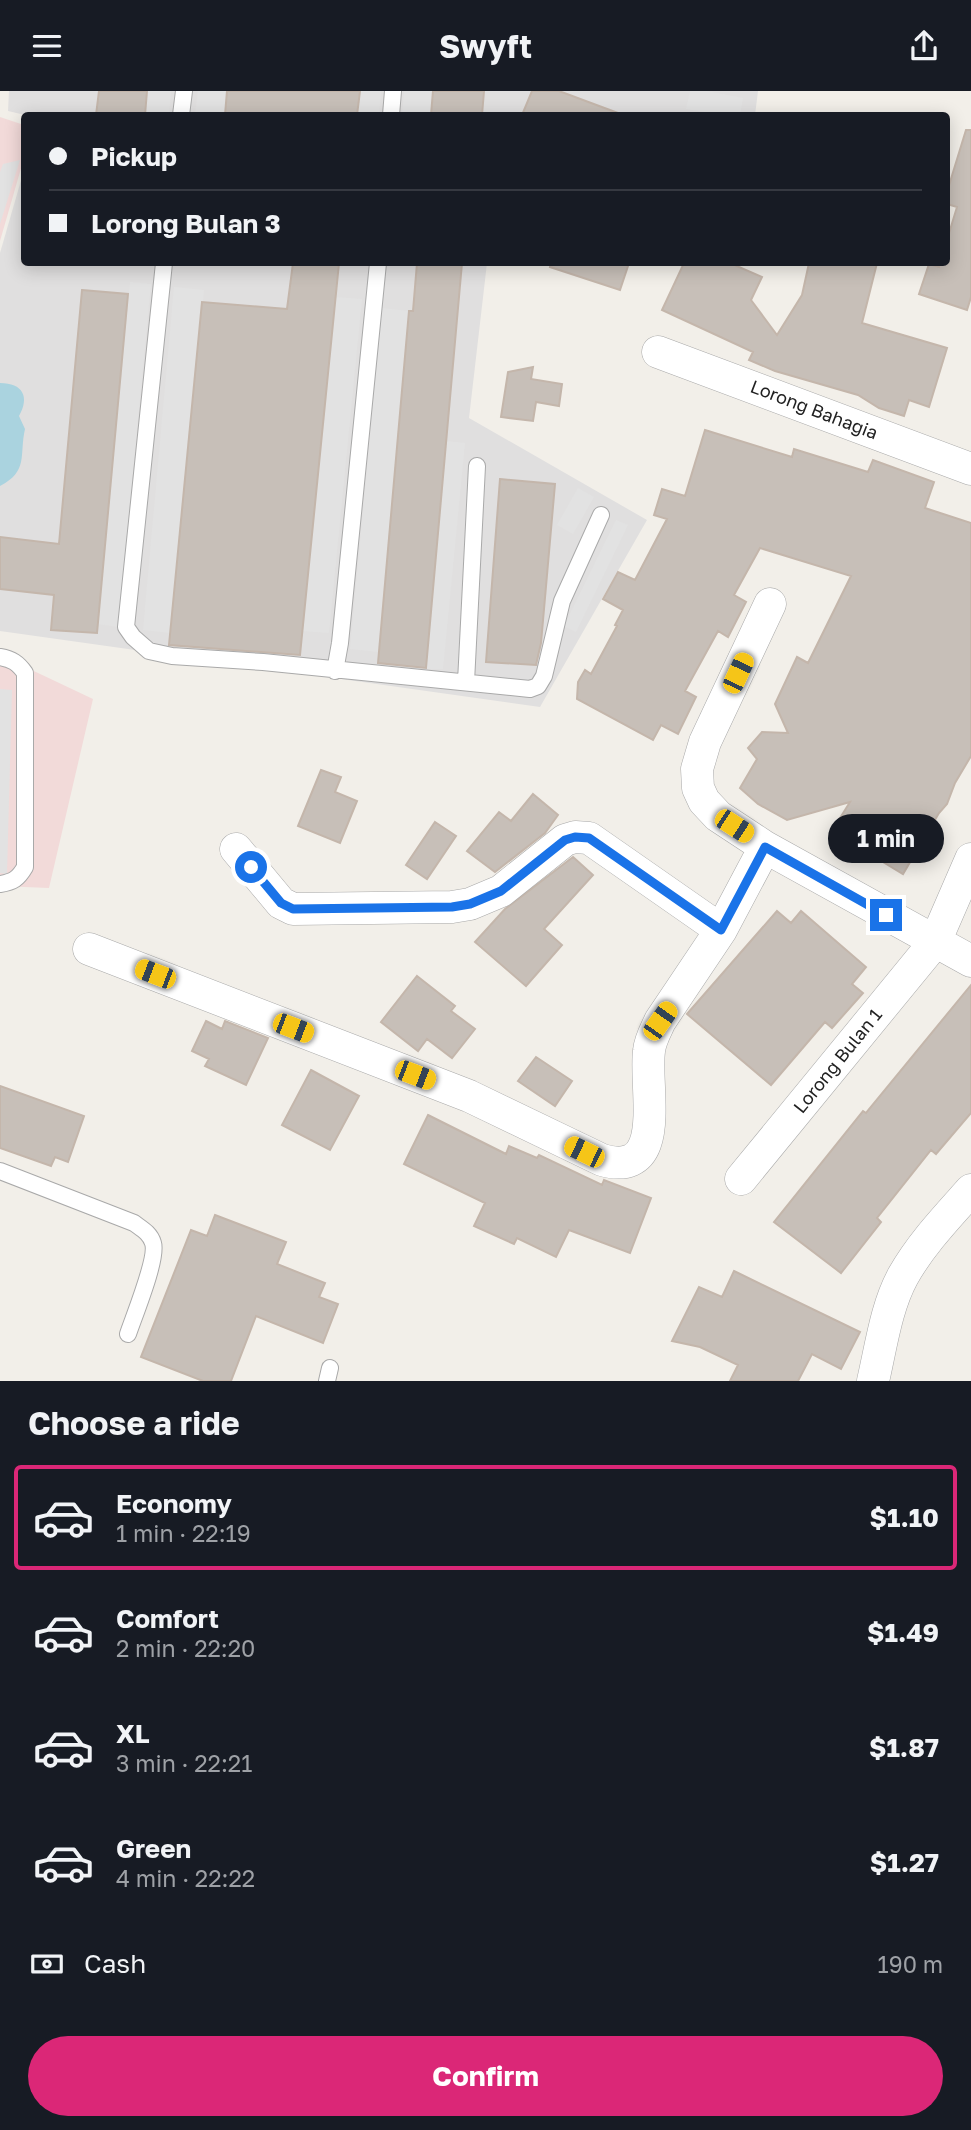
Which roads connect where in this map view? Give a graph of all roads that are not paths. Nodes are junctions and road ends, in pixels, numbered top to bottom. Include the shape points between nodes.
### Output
1 (184, 91) edge
2 (393, 91) edge
3 (181, 112) edge
4 (391, 112) edge
5 (164, 266) edge
6 (378, 266) edge
7 (658, 352) dead end
8 (477, 466) dead end
9 (971, 469) edge
10 (601, 515) dead end
11 (770, 604) dead end
12 (0, 657) edge
13 (335, 671) junction
14 (466, 682) junction
15 (765, 847) junction
16 (236, 849) dead end
17 (971, 859) edge
18 (0, 884) edge
19 (721, 930) junction
20 (935, 942) junction
21 (89, 949) dead end
22 (971, 961) edge
23 (0, 1171) edge
24 (741, 1179) dead end
25 (971, 1190) edge
26 (128, 1334) dead end
27 (873, 1381) edge

1 - 3 lane
2 - 4 lane
5 - 13 lane via 126,627 149,651 172,656
6 - 13 lane
7 - 9 street, Lorong Bahagia
8 - 14 lane
10 - 14 lane via 562,601 538,686
11 - 15 street via 705,742 697,769 704,801 718,816
12 - 18 lane via 18,664 24,673 24,867 12,882
13 - 14 lane
15 - 19 street
15 - 20 street
16 - 19 street via 281,903 293,909 452,907 501,891 565,840 589,838
17 - 20 street, Lorong Bulan 1
19 - 21 street via 660,1021 649,1049 645,1148 628,1163 615,1164 469,1096
20 - 22 street
20 - 24 street, Lorong Bulan 1
23 - 26 lane via 134,1223 150,1234 155,1246 153,1259
25 - 27 street via 902,1278

